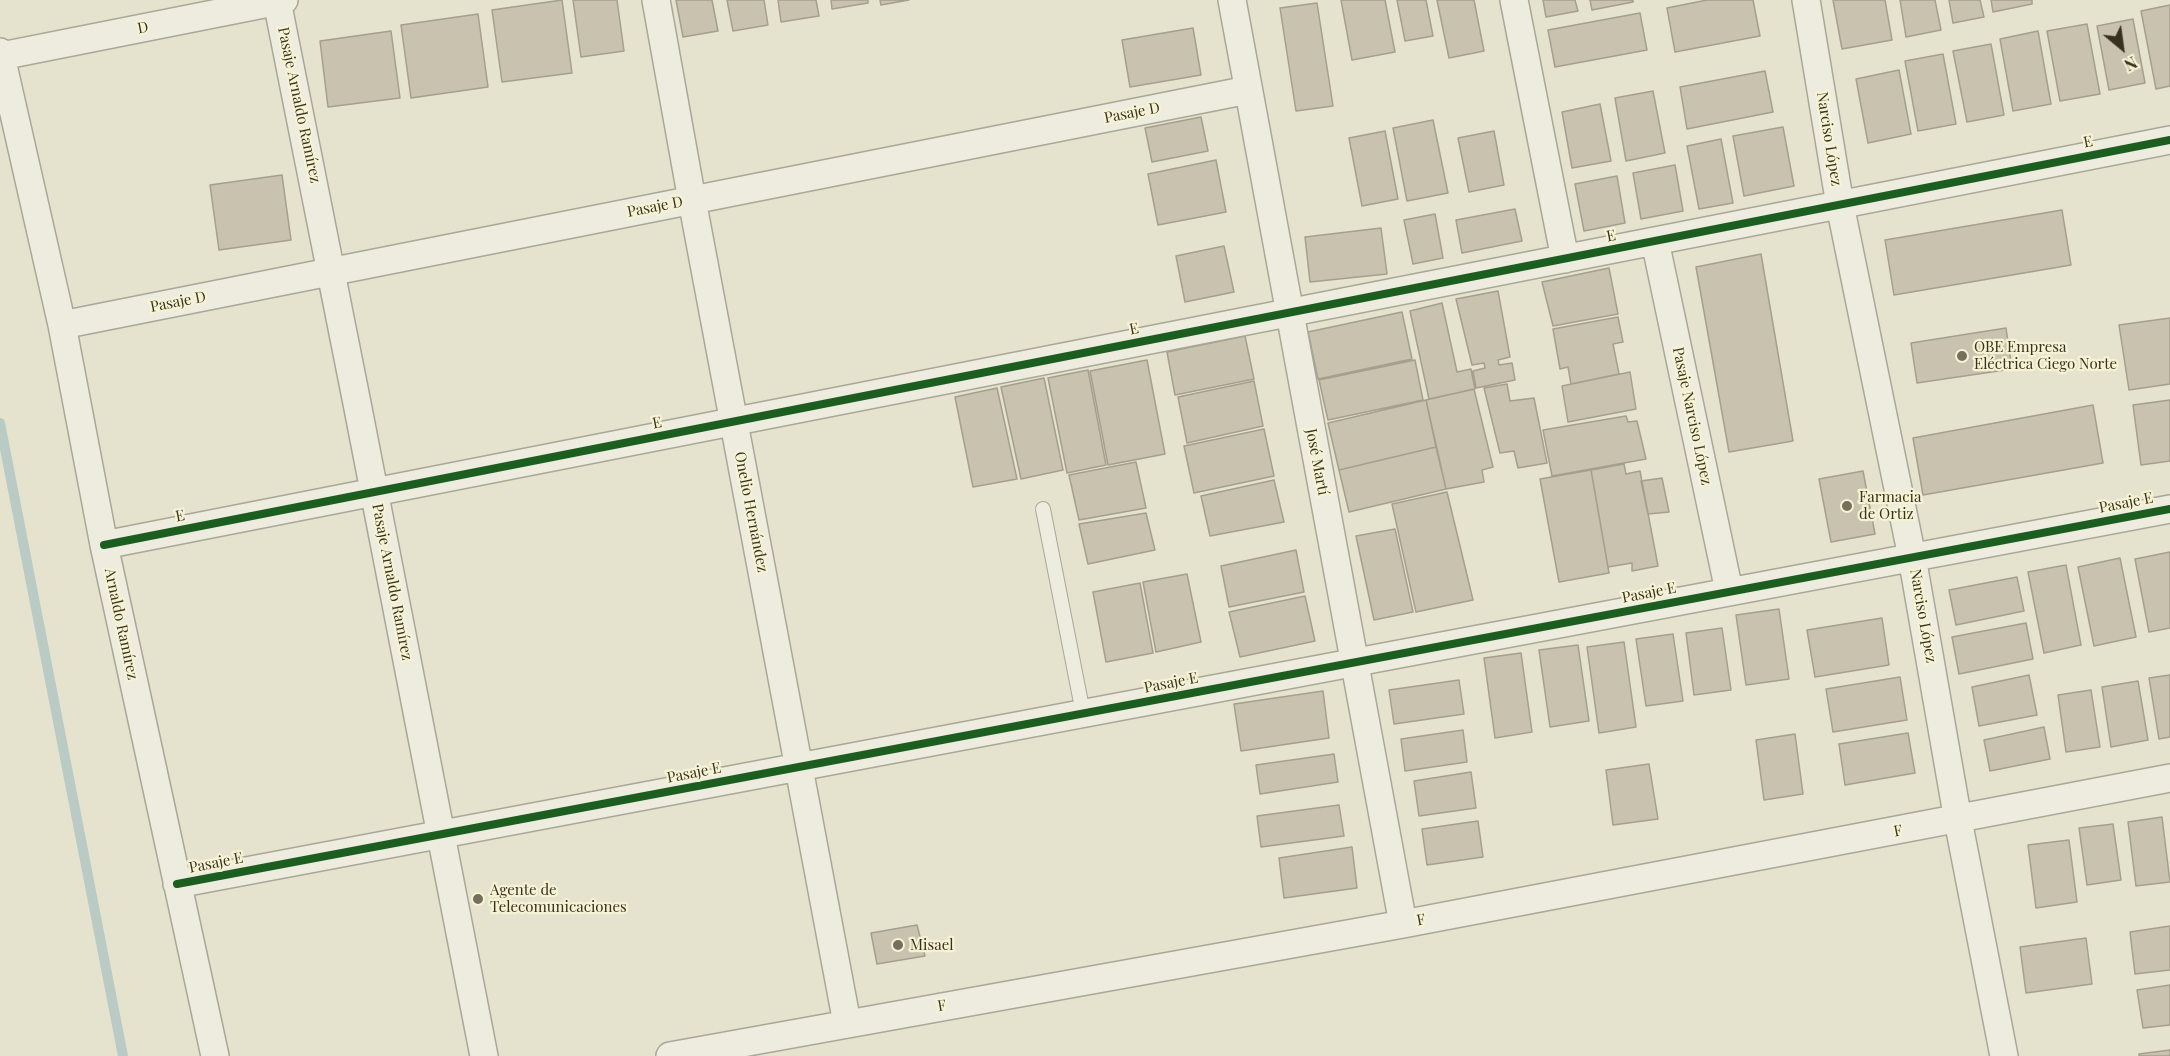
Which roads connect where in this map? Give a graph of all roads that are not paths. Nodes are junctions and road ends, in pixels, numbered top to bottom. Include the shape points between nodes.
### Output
1 (656, 0) edge
2 (1232, 0) edge
3 (1514, 0) edge
4 (1806, 0) edge
5 (281, 1) edge
6 (0, 54) edge
7 (1248, 90) junction
8 (2170, 140) edge
9 (692, 200) junction
10 (1840, 205) junction
11 (1655, 241) junction
12 (1565, 259) junction
13 (333, 272) junction
14 (1289, 313) junction
15 (62, 325) junction
16 (734, 422) junction
17 (375, 492) junction
18 (1042, 509) dead end
19 (2170, 509) edge
20 (104, 545) junction
21 (1912, 557) junction
22 (1729, 591) junction
23 (1354, 662) junction
24 (1083, 713) junction
25 (800, 767) junction
26 (2170, 778) edge
27 (1958, 820) junction
28 (440, 834) junction
29 (177, 884) junction
30 (1403, 924) junction
31 (848, 1023) junction
32 (215, 1056) edge
33 (484, 1056) edge
34 (670, 1056) edge
35 (2004, 1056) edge

1 - 9 street, Onelio Hernández
2 - 7 street, José Martí
3 - 12 street
4 - 10 street, Narciso López
5 - 6 street, D
5 - 13 street, Pasaje Arnaldo Ramírez
6 - 15 street, Arnaldo Ramírez
7 - 9 street, Pasaje D
7 - 14 street, José Martí
8 - 10 street, E
9 - 13 street, Pasaje D
9 - 16 street, Onelio Hernández
10 - 11 street, E
10 - 21 street, Narciso López
11 - 12 street, E
11 - 22 street, Pasaje Narciso López
12 - 14 street, E
13 - 15 street, Pasaje D
13 - 17 street, Pasaje Arnaldo Ramírez
14 - 16 street, E
14 - 23 street, José Martí
15 - 20 street, Arnaldo Ramírez
16 - 17 street, E
16 - 25 street, Onelio Hernández
17 - 20 street, E
17 - 28 street, Pasaje Arnaldo Ramírez
18 - 24 lane
19 - 21 street, Pasaje E
20 - 29 street, Arnaldo Ramírez
21 - 22 street, Pasaje E
21 - 27 street, Narciso López
22 - 23 street, Pasaje E
23 - 24 street, Pasaje E
23 - 30 street, José Martí
24 - 25 street, Pasaje E
25 - 28 street, Pasaje E
25 - 31 street, Onelio Hernández
26 - 27 street, F
27 - 30 street, F
27 - 35 street, Narciso López
28 - 29 street, Pasaje E
28 - 33 street, Pasaje Arnaldo Ramírez
29 - 32 street, Arnaldo Ramírez
30 - 31 street, F
31 - 34 street, F

